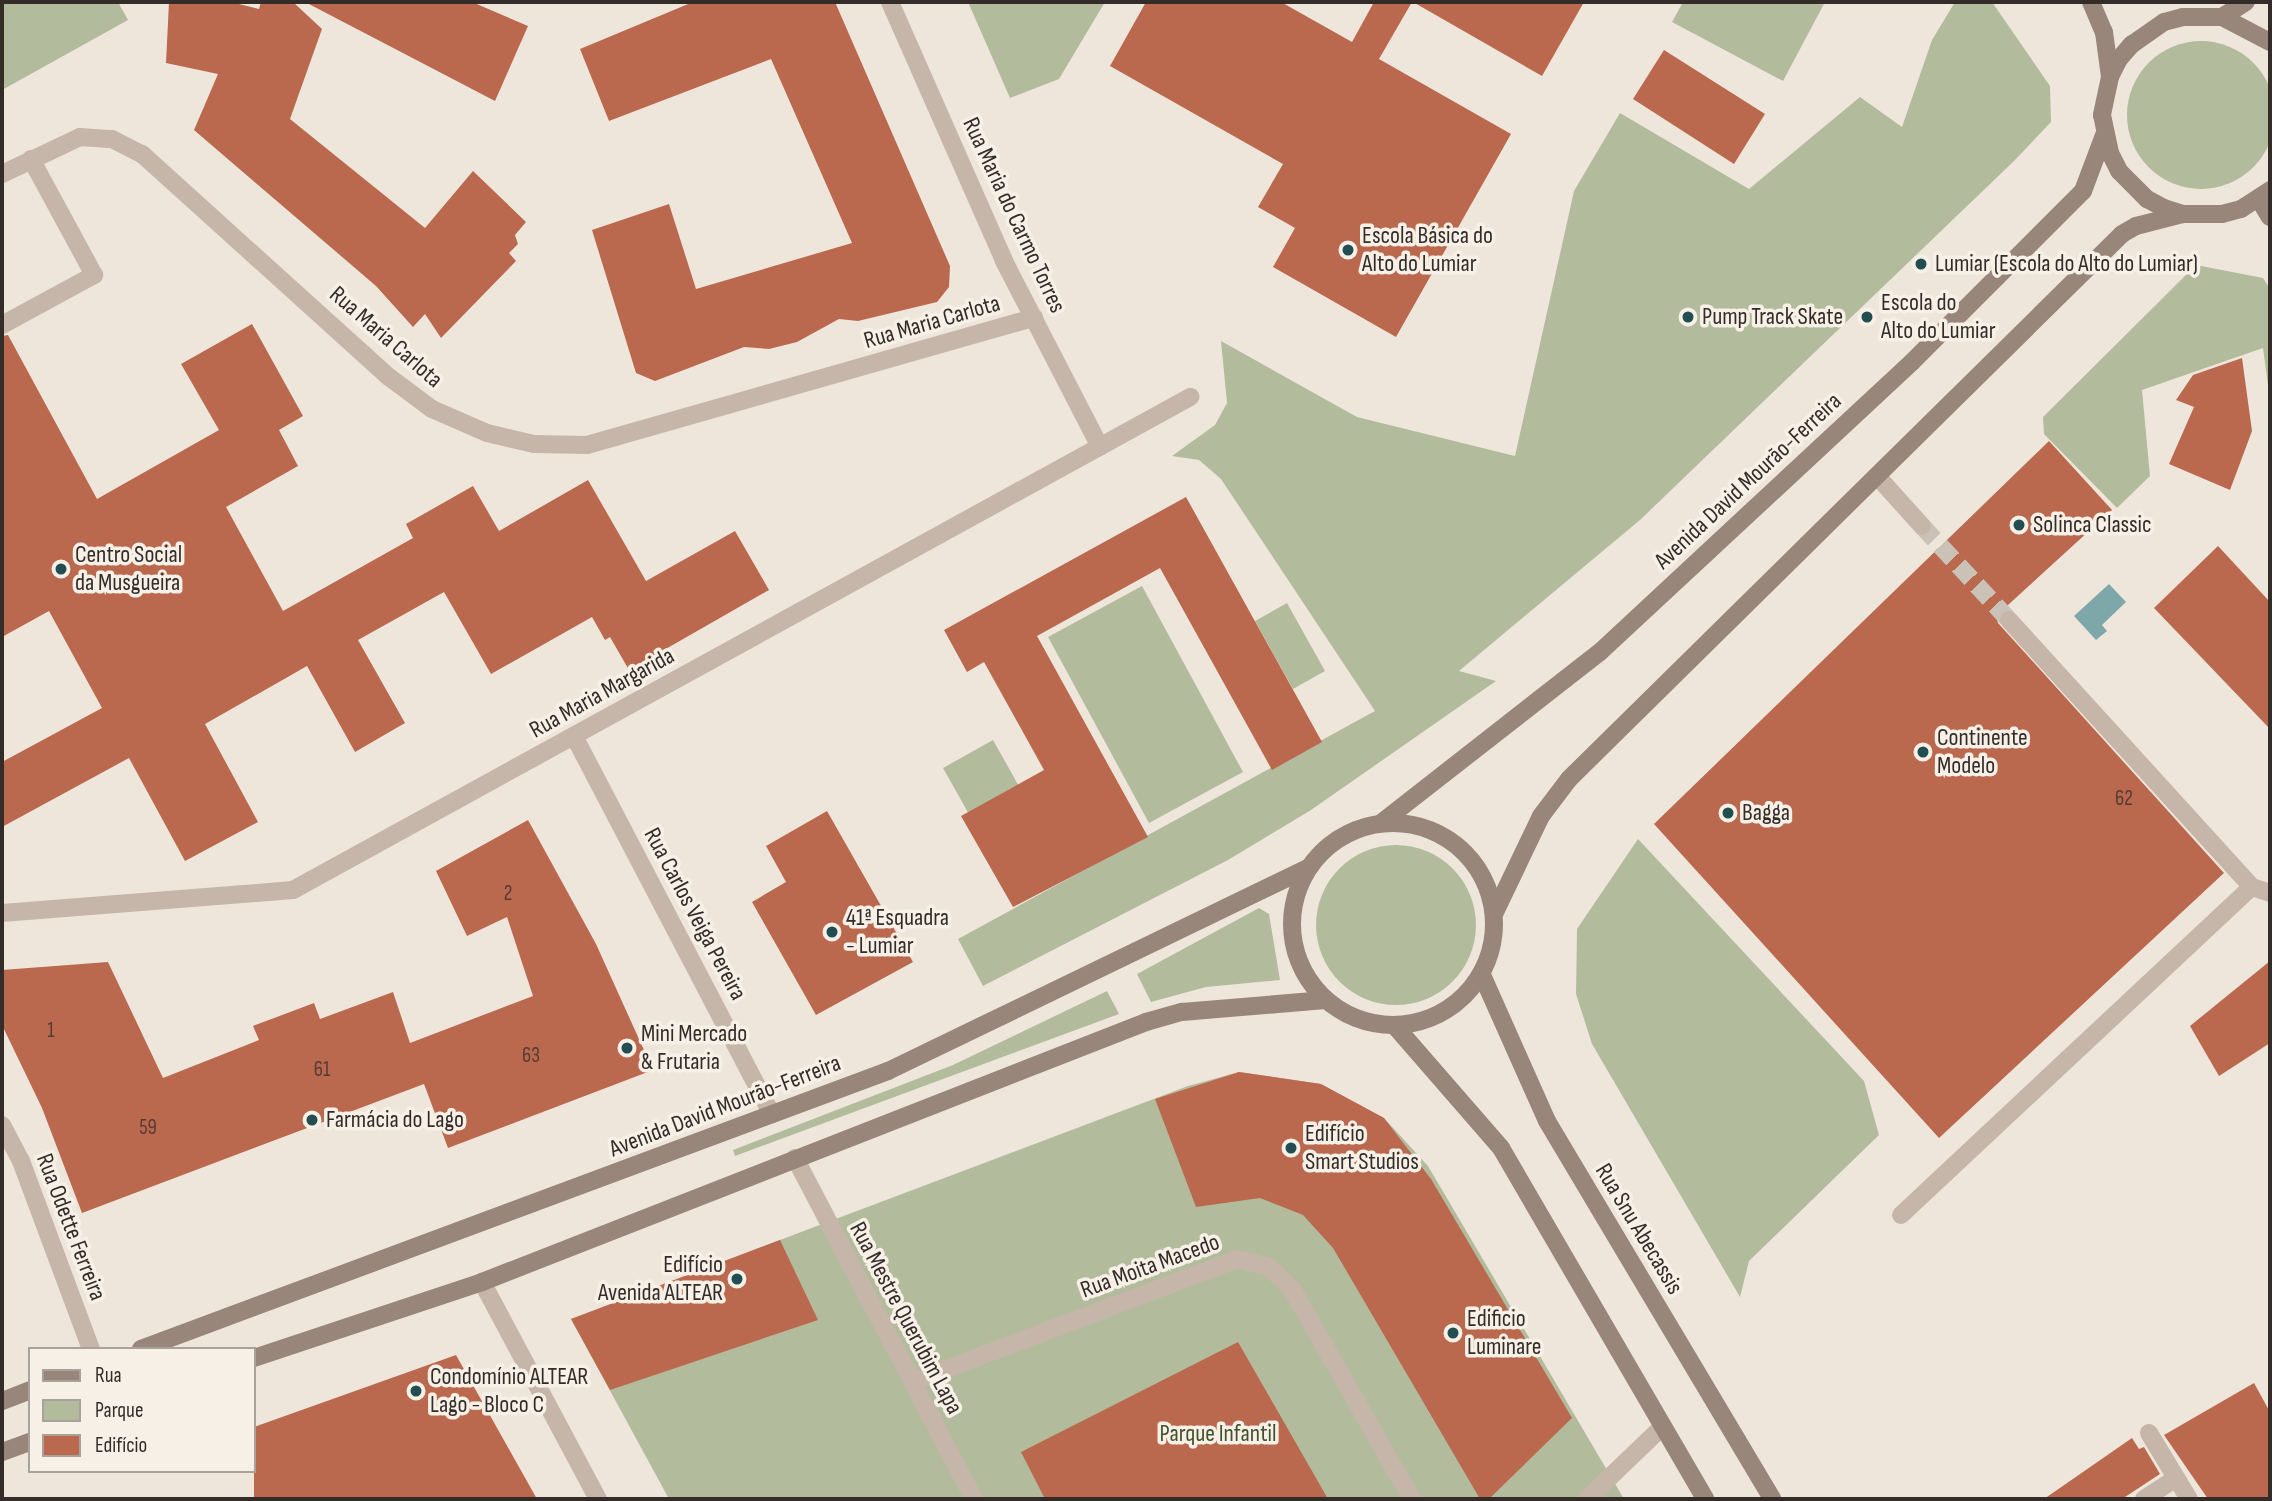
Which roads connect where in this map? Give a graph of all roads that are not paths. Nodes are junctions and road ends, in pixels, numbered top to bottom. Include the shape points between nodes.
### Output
1 (890, 2) edge
2 (2091, 2) edge
3 (2179, 2) edge
4 (2246, 2) edge
5 (2203, 15) junction
6 (2222, 17) junction
7 (2270, 42) edge
8 (2110, 77) junction
9 (2104, 135) junction
10 (31, 159) junction
11 (2, 174) edge
12 (2264, 194) edge
13 (2183, 214) junction
14 (2270, 217) edge
15 (1034, 318) junction
16 (2, 325) edge
17 (1190, 397) dead end
18 (1100, 447) junction
19 (1877, 476) junction
20 (1922, 526) tunnel mouth
21 (2009, 620) tunnel mouth
22 (575, 736) junction
23 (1381, 823) junction
24 (1308, 868) junction
25 (2252, 887) junction
26 (2270, 893) edge
27 (1495, 912) junction
28 (2, 913) edge
29 (1482, 975) junction
30 (1325, 1000) junction
31 (1395, 1026) junction
32 (772, 1114) junction
33 (2, 1125) edge
34 (795, 1158) junction
35 (1901, 1215) dead end
36 (482, 1282) junction
37 (90, 1347) edge
38 (146, 1347) edge
39 (256, 1357) edge
40 (912, 1382) junction
41 (28, 1391) edge
42 (2, 1401) edge
43 (1662, 1427) junction
44 (2150, 1433) dead end
45 (28, 1443) edge
46 (2, 1452) edge
47 (2176, 1478) junction
48 (598, 1499) edge
49 (974, 1499) edge
50 (1412, 1499) edge
51 (1587, 1499) edge
52 (1704, 1499) edge
53 (1772, 1499) edge
54 (2144, 1499) edge
55 (2189, 1499) edge

1 - 15 street, Rua Maria do Carmo Torres
2 - 8 street via 2104,32
3 - 5 street
4 - 6 street
5 - 6 street
5 - 8 street via 2164,22 2147,32 2132,44
6 - 7 street
8 - 9 street via 2102,115
9 - 13 street via 2132,186 2147,199
9 - 23 street, Avenida David Mourão-Ferreira via 2082,191 1912,362 1600,652
10 - 11 street, Rua Maria Carlota
10 - 15 street, Rua Maria Carlota via 80,137 112,139 142,154 389,377 432,409 487,433 534,444 587,445
10 - 16 street via 94,275
12 - 13 street via 2222,214
12 - 14 street
13 - 19 street via 2122,234
15 - 18 street, Rua Maria do Carmo Torres
17 - 18 street, Rua Maria Margarida
18 - 22 street, Rua Maria Margarida
19 - 20 street
19 - 27 street via 1569,779 1541,816
21 - 25 street
22 - 28 street, Rua Maria Margarida via 293,890
22 - 32 street, Rua Carlos Veiga Pereira
23 - 24 street via 1353,831 1328,846
23 - 27 street via 1413,824 1443,835 1460,848 1486,882
24 - 30 street via 1296,894 1295,951 1307,978
24 - 32 street, Avenida David Mourão-Ferreira via 913,1059
25 - 26 street
25 - 35 street
27 - 29 street via 1493,945
29 - 31 street via 1460,1002 1430,1020
29 - 53 street, Rua Snu Abecassis via 1547,1121
30 - 31 street via 1370,1023
30 - 34 street via 1182,1012 1146,1022
31 - 43 street via 1501,1148
32 - 38 street, Avenida David Mourão-Ferreira
33 - 37 street, Rua Odette Ferreira via 21,1161
34 - 36 street
34 - 40 street, Rua Mestre Querubim Lapa
36 - 39 street
36 - 48 street
40 - 49 street, Rua Mestre Querubim Lapa
40 - 50 street, Rua Moita Macedo via 1237,1259 1269,1267 1292,1289
41 - 42 street
43 - 51 street
43 - 52 street
44 - 47 street
45 - 46 street
47 - 54 street
47 - 55 street

